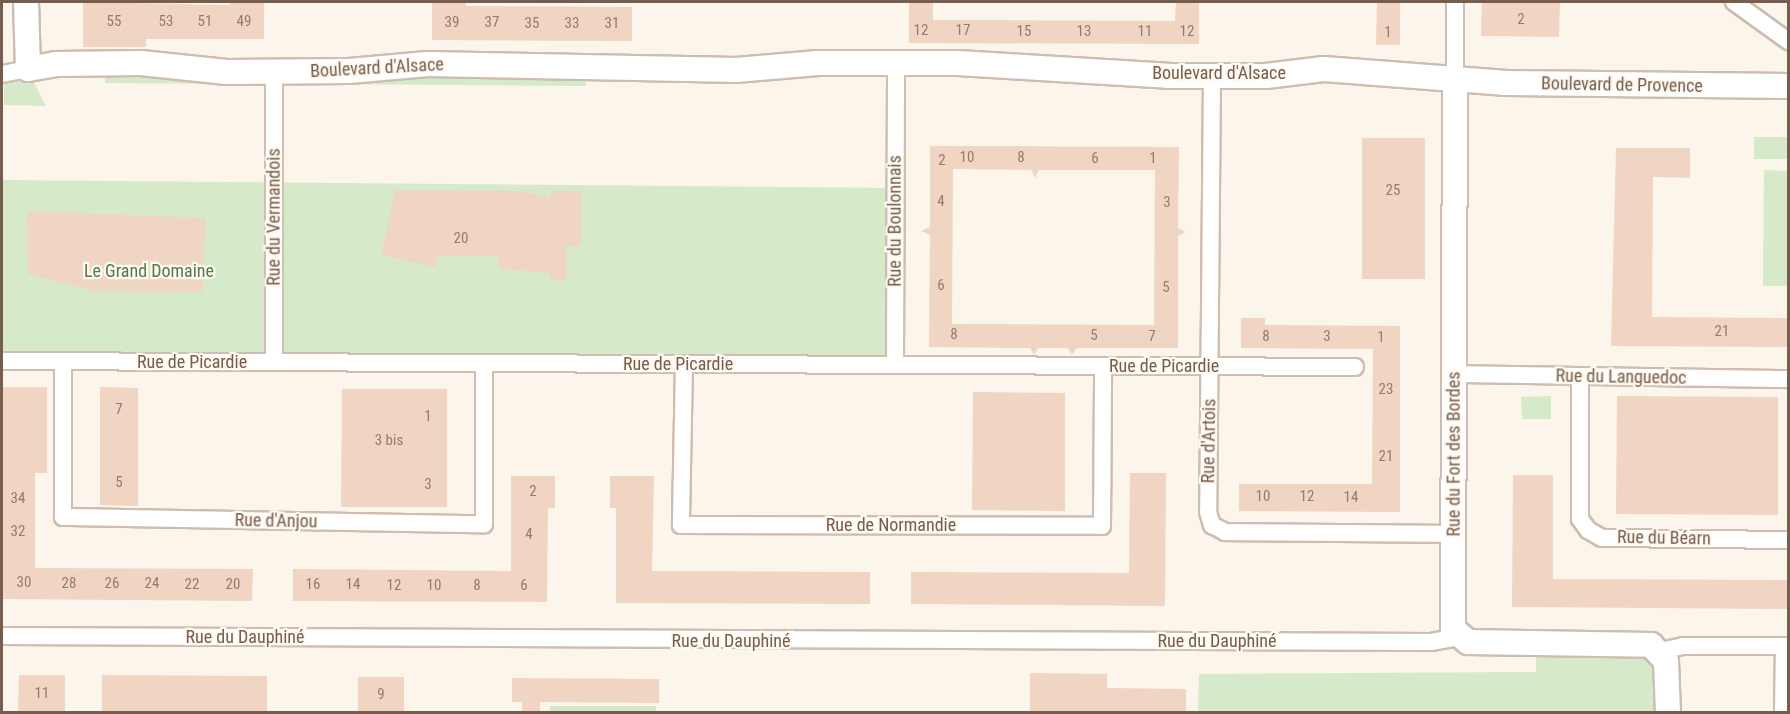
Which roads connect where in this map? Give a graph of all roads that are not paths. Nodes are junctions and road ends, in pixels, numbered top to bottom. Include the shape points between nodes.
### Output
1 (26, 2) edge
2 (1455, 2) edge
3 (1734, 2) edge
4 (1788, 41) edge
5 (794, 66) junction
6 (1018, 68) junction
7 (28, 69) junction
8 (274, 72) junction
9 (2, 74) edge
10 (896, 76) junction
11 (1212, 76) junction
12 (1455, 77) junction
13 (1788, 86) edge
14 (2, 361) edge
15 (63, 361) junction
16 (274, 362) junction
17 (484, 363) junction
18 (684, 364) junction
19 (896, 365) junction
20 (1102, 366) junction
21 (1210, 366) junction
22 (1354, 367) dead end
23 (1454, 374) junction
24 (1580, 378) junction
25 (1788, 379) edge
26 (1454, 534) junction
27 (1788, 540) edge
28 (2, 636) edge
29 (1459, 637) junction
30 (1660, 651) junction
31 (1668, 712) edge
32 (1783, 712) edge

1 - 7 street
2 - 12 street, Rue du Fort des Bordes
3 - 4 street
5 - 6 street, Boulevard d'Alsace via 958,63
5 - 8 street, Boulevard d'Alsace via 602,70 428,64
5 - 10 street, Boulevard d'Alsace via 846,76
6 - 10 street, Boulevard d'Alsace via 955,77
6 - 11 street, Boulevard d'Alsace
7 - 8 street, Boulevard d'Alsace via 56,63 141,63
7 - 9 street
8 - 16 street, Rue du Vermandois
10 - 19 street, Rue du Boulonnais
11 - 12 street, Boulevard d'Alsace via 1324,69
11 - 21 street, Rue d'Artois
12 - 13 street, Boulevard de Provence via 1588,85
12 - 23 street, Rue du Fort des Bordes
14 - 15 street, Rue de Picardie
15 - 16 street, Rue de Picardie
15 - 17 street, Rue d'Anjou via 63,517 484,524
16 - 17 street, Rue de Picardie
17 - 18 street, Rue de Picardie
18 - 19 street, Rue de Picardie
18 - 20 street, Rue de Normandie via 681,525 1102,526
19 - 20 street, Rue de Picardie
20 - 21 street, Rue de Picardie
21 - 22 street, Rue de Picardie
21 - 26 street, Rue d'Artois via 1209,512 1217,530
23 - 24 street, Rue du Languedoc
23 - 26 street, Rue du Fort des Bordes
24 - 25 street, Rue du Languedoc
24 - 27 street, Rue du Béarn via 1580,519 1588,530 1602,538
26 - 29 street, Rue du Fort des Bordes via 1453,629
28 - 29 street, Rue du Dauphiné via 1431,642
29 - 30 street via 1468,642 1639,642
30 - 31 street via 1668,670
30 - 32 street via 1683,646 1784,646

